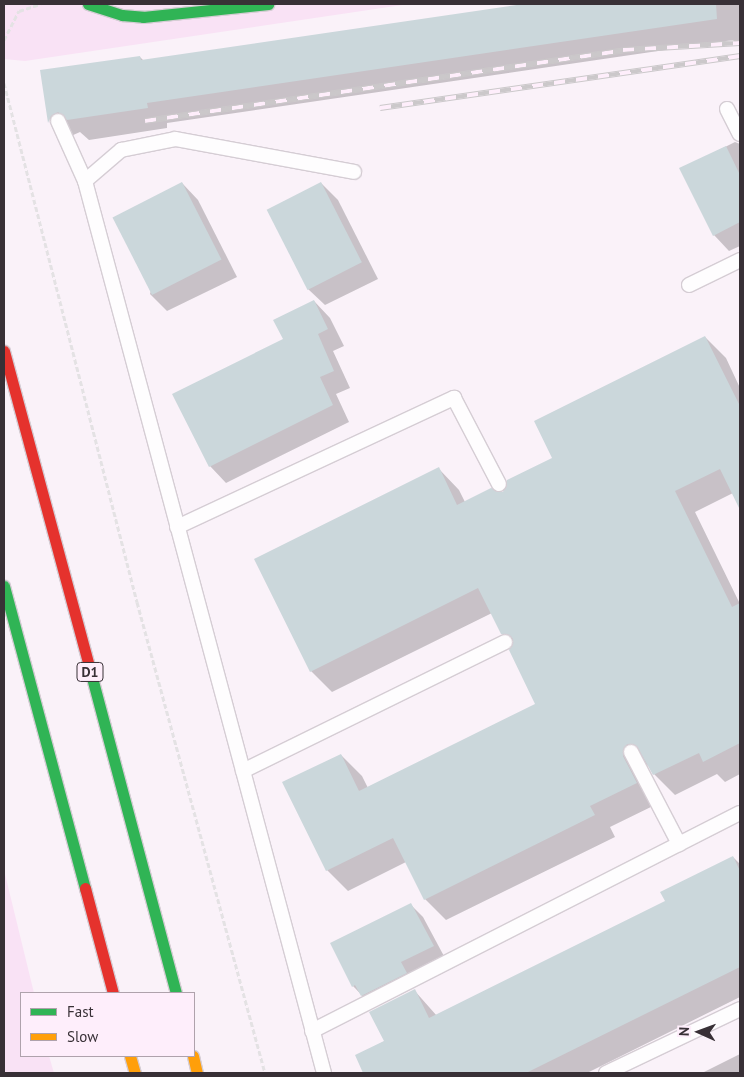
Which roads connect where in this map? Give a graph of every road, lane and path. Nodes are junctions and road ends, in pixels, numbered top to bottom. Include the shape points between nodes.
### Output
1 (41, 4) edge
2 (88, 4) edge
3 (268, 4) edge
4 (4, 40) edge
5 (4, 83) edge
6 (728, 108) dead end
7 (58, 121) dead end
8 (740, 134) edge
9 (354, 172) dead end
10 (85, 181) junction
11 (740, 260) edge
12 (690, 285) dead end
13 (4, 351) edge
14 (499, 484) dead end
15 (177, 527) junction
16 (4, 586) edge
17 (505, 642) dead end
18 (631, 752) dead end
19 (243, 771) junction
20 (740, 813) edge
21 (679, 844) junction
22 (113, 992) edge
23 (176, 992) edge
24 (740, 1010) edge
25 (312, 1031) junction
26 (130, 1057) edge
27 (193, 1057) edge
28 (135, 1073) edge
29 (197, 1073) edge
30 (265, 1073) edge
31 (324, 1073) edge
32 (606, 1073) edge

1 - 4 path via 19,11
2 - 3 main road via 122,15 151,16
5 - 30 path via 137,602
6 - 8 lane
7 - 10 lane
9 - 10 lane via 175,140 121,150
10 - 15 lane
11 - 12 lane
13 - 23 main road, D1
14 - 15 lane via 454,398
15 - 19 lane
16 - 22 main road
17 - 19 lane
18 - 21 lane
19 - 25 lane
20 - 21 lane
21 - 25 lane
24 - 32 lane
25 - 31 lane
26 - 28 main road
27 - 29 main road

